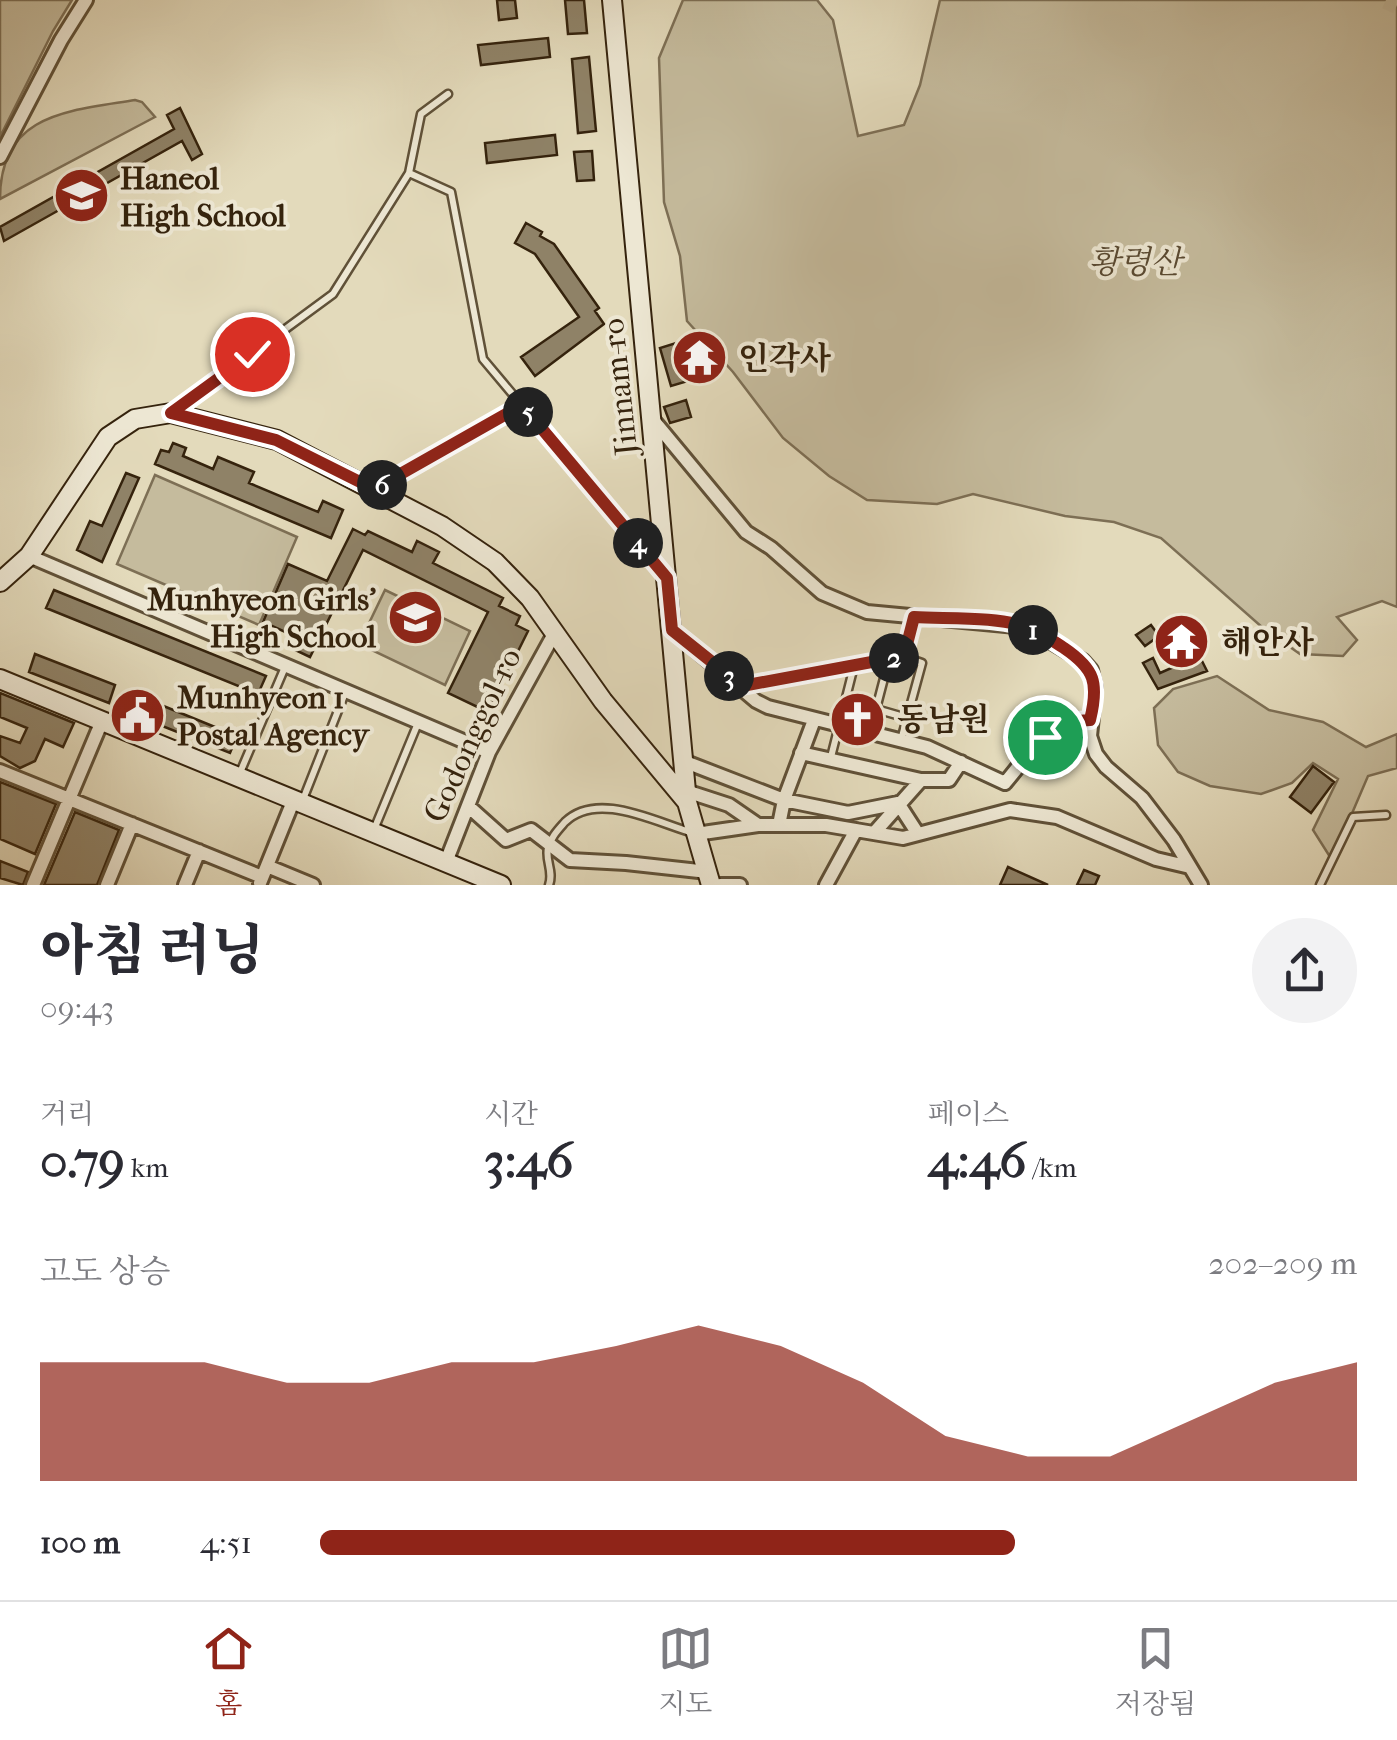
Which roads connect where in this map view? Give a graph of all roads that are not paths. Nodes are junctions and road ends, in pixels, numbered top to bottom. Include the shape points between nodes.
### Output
1 (86, 0) edge
2 (612, 0) edge
3 (448, 94) dead end
4 (0, 156) edge
5 (408, 173) junction
6 (522, 405) junction
7 (171, 413) junction
8 (654, 421) junction
9 (374, 489) junction
10 (29, 556) junction
11 (667, 578) junction
12 (0, 582) edge
13 (914, 617) junction
14 (672, 630) junction
15 (554, 634) junction
16 (896, 658) junction
17 (285, 665) junction
18 (855, 665) junction
19 (0, 680) edge
20 (742, 686) junction
21 (346, 691) junction
22 (845, 704) junction
23 (876, 710) junction
24 (906, 718) junction
25 (814, 720) junction
26 (1090, 720) junction
27 (102, 721) junction
28 (418, 722) junction
29 (839, 726) junction
30 (870, 734) junction
31 (901, 741) junction
32 (489, 752) junction
33 (801, 753) junction
34 (684, 762) junction
35 (830, 762) junction
36 (961, 762) junction
37 (0, 771) edge
38 (239, 777) junction
39 (921, 780) junction
40 (1006, 783) junction
41 (686, 796) junction
42 (69, 799) junction
43 (784, 800) junction
44 (298, 801) junction
45 (898, 803) junction
46 (468, 806) junction
47 (1010, 810) junction
48 (1386, 814) dead end
49 (132, 824) junction
50 (758, 825) junction
51 (779, 825) junction
52 (856, 830) junction
53 (373, 832) junction
54 (874, 833) junction
55 (696, 834) junction
56 (918, 834) junction
57 (550, 843) junction
58 (199, 852) junction
59 (446, 862) junction
60 (1190, 867) junction
61 (263, 876) edge
62 (467, 878) edge
63 (713, 881) edge
64 (33, 885) edge
65 (107, 885) edge
66 (185, 885) edge
67 (313, 885) edge
68 (501, 885) edge
69 (548, 885) edge
70 (740, 885) edge
71 (826, 885) edge
72 (1201, 885) edge
73 (1320, 885) edge

1 - 4 street
2 - 8 street, Jinnam-ro
3 - 5 lane via 420,114
5 - 6 lane via 451,192 483,360
5 - 7 lane via 334,294
6 - 9 lane
6 - 11 lane
7 - 9 street, Godonggol-ro via 276,440
7 - 10 street via 135,419 108,437
8 - 11 street, Jinnam-ro
8 - 13 street via 746,532 822,593 867,612
9 - 15 street, Godonggol-ro via 495,562
10 - 12 street
10 - 17 street
11 - 14 street, Jinnam-ro
13 - 16 street
13 - 26 street via 1040,632 1091,670
14 - 20 street
14 - 34 street, Jinnam-ro
15 - 32 street, Godonggol-ro
15 - 41 street, Godonggol-ro
16 - 18 street
16 - 23 lane
16 - 24 lane via 922,663
17 - 21 street
17 - 38 lane
18 - 20 street
18 - 22 lane
19 - 27 street
20 - 25 street via 768,707
21 - 28 street
21 - 44 lane
22 - 23 lane
22 - 29 lane
23 - 24 lane
23 - 30 lane
24 - 31 lane
25 - 29 street
25 - 33 street
26 - 40 street via 1066,722 1045,737
26 - 60 street via 1096,754 1142,798
27 - 38 street
27 - 42 street
28 - 32 street
28 - 53 lane
29 - 30 street
29 - 35 lane
30 - 31 street
31 - 36 street
32 - 46 street, Godonggol-ro
33 - 35 street
33 - 43 street
34 - 41 street, Jinnam-ro
34 - 43 street
35 - 39 street
36 - 39 street via 949,780
36 - 40 street
37 - 42 street
38 - 44 street
39 - 45 street
40 - 47 street
41 - 50 street via 729,805
41 - 55 street, Jinnam-ro
42 - 49 street
42 - 64 street
43 - 45 street via 848,813
43 - 51 street
44 - 53 street
44 - 61 street
45 - 54 street
45 - 56 street
46 - 57 street via 506,840 530,830
46 - 59 street, Godonggol-ro
47 - 56 street
47 - 60 street via 1057,816
48 - 73 lane via 1353,816
49 - 58 street
49 - 65 street
50 - 51 street
50 - 55 street
51 - 52 street
52 - 54 street
52 - 71 street
53 - 59 street
54 - 56 street
55 - 57 lane via 600,806 576,812
55 - 63 street, Jinnam-ro
57 - 63 street via 570,860 626,862
57 - 69 lane
58 - 61 street
58 - 66 street
59 - 62 street
60 - 72 street
61 - 67 street
62 - 68 street
63 - 70 street

